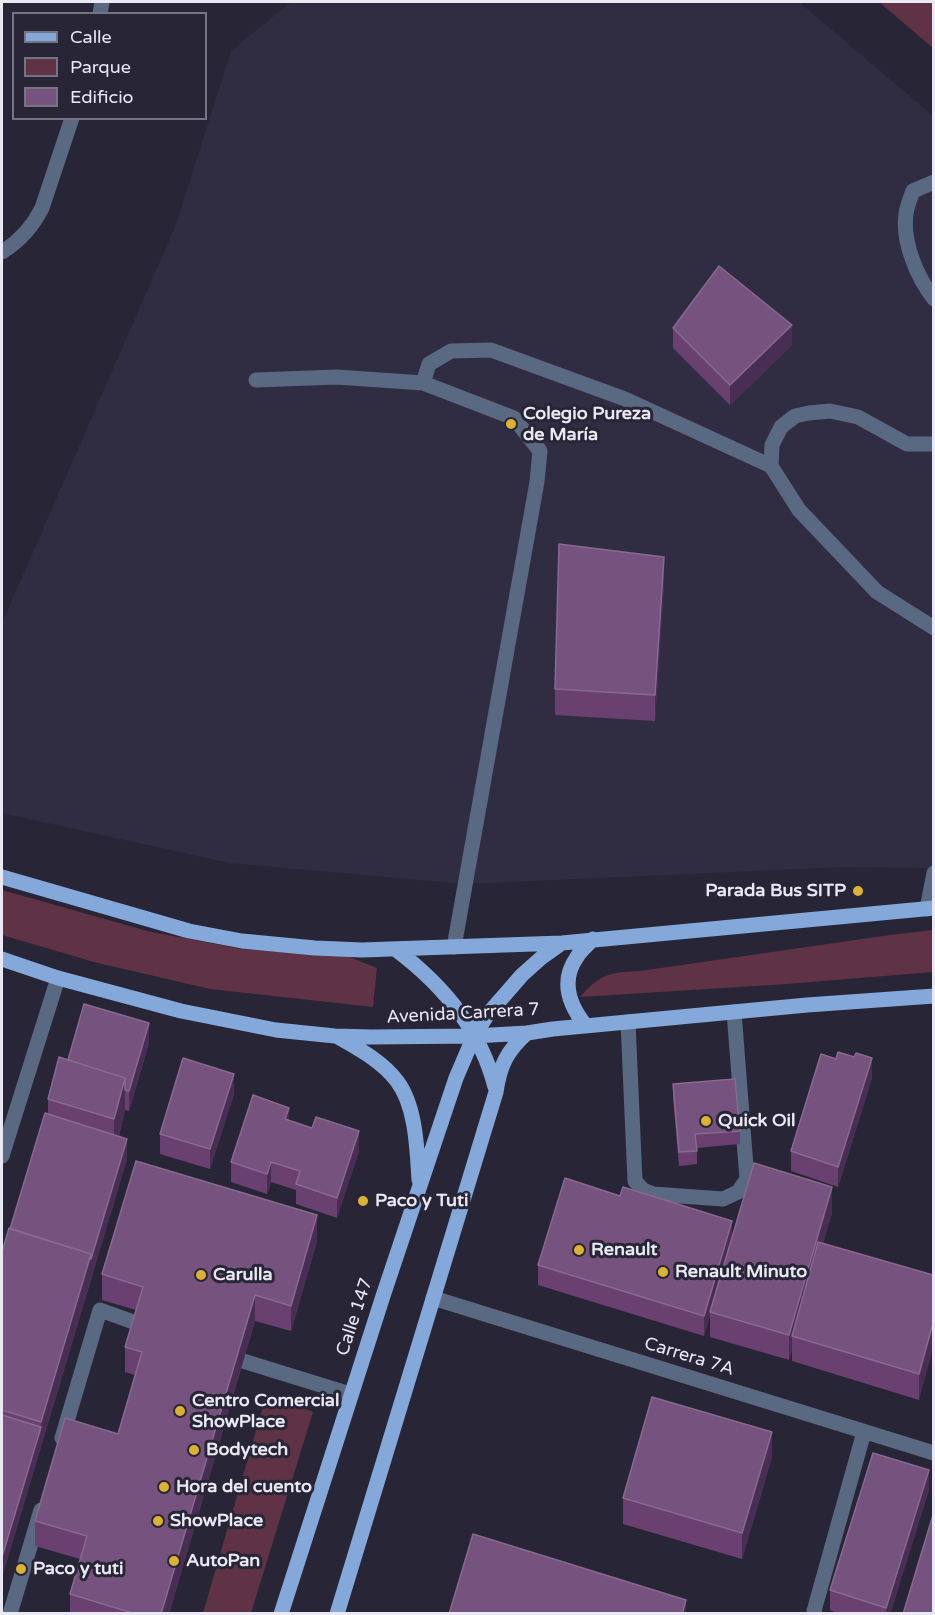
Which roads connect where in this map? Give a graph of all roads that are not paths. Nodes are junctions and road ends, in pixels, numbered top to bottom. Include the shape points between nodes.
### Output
1 (71, 120) edge
2 (933, 182) edge
3 (2, 252) edge
4 (933, 299) edge
5 (256, 380) dead end
6 (423, 383) junction
7 (933, 444) edge
8 (771, 466) junction
9 (933, 628) edge
10 (933, 873) edge
11 (2, 877) edge
12 (930, 908) edge
13 (593, 939) junction
14 (562, 943) junction
15 (454, 947) junction
16 (395, 949) junction
17 (2, 959) edge
18 (58, 978) junction
19 (933, 996) edge
20 (735, 1012) junction
21 (628, 1022) junction
22 (586, 1026) junction
23 (527, 1033) junction
24 (335, 1036) junction
25 (474, 1036) junction
26 (496, 1092) junction
27 (2, 1156) edge
28 (419, 1189) junction
29 (434, 1298) junction
30 (139, 1324) edge
31 (243, 1361) edge
32 (350, 1394) junction
33 (864, 1432) junction
34 (933, 1453) edge
35 (56, 1456) edge
36 (43, 1501) edge
37 (10, 1614) edge
38 (281, 1614) edge
39 (337, 1614) edge
40 (815, 1614) edge

1 - 3 street via 35,222
2 - 4 street via 913,191 905,231 914,263
5 - 6 street via 337,377
6 - 8 street via 429,364 451,351 491,350 625,399
6 - 15 street via 514,418 540,451
7 - 8 street via 907,444 858,417 830,411 809,412 795,416 781,427 772,445
8 - 9 street via 799,510 877,592
10 - 12 street
11 - 16 main road via 189,931 242,941 315,948
12 - 13 main road
13 - 14 main road
13 - 22 main road via 576,958 569,974 568,993
14 - 15 main road
14 - 25 main road, Calle 147 via 522,975 493,1007
15 - 16 main road
16 - 25 main road via 441,989
17 - 18 main road, Avenida Carrera 7
18 - 24 main road, Avenida Carrera 7 via 228,1021
18 - 27 street
19 - 20 main road, Avenida Carrera 7
20 - 21 main road, Avenida Carrera 7
20 - 21 street via 747,1179 738,1192 723,1199 653,1194 635,1181
21 - 22 main road, Avenida Carrera 7
22 - 23 main road, Avenida Carrera 7
23 - 25 main road, Avenida Carrera 7
23 - 26 main road via 504,1060
24 - 25 main road, Avenida Carrera 7
24 - 28 main road via 364,1052 397,1080 416,1136
25 - 26 main road via 488,1063
25 - 28 main road, Calle 147
26 - 29 main road
28 - 32 main road, Calle 147
29 - 33 street, Carrera 7A
29 - 39 main road
30 - 35 street via 100,1310
31 - 32 street
32 - 38 main road, Calle 147
33 - 34 street, Carrera 7A
33 - 40 street
36 - 37 street

